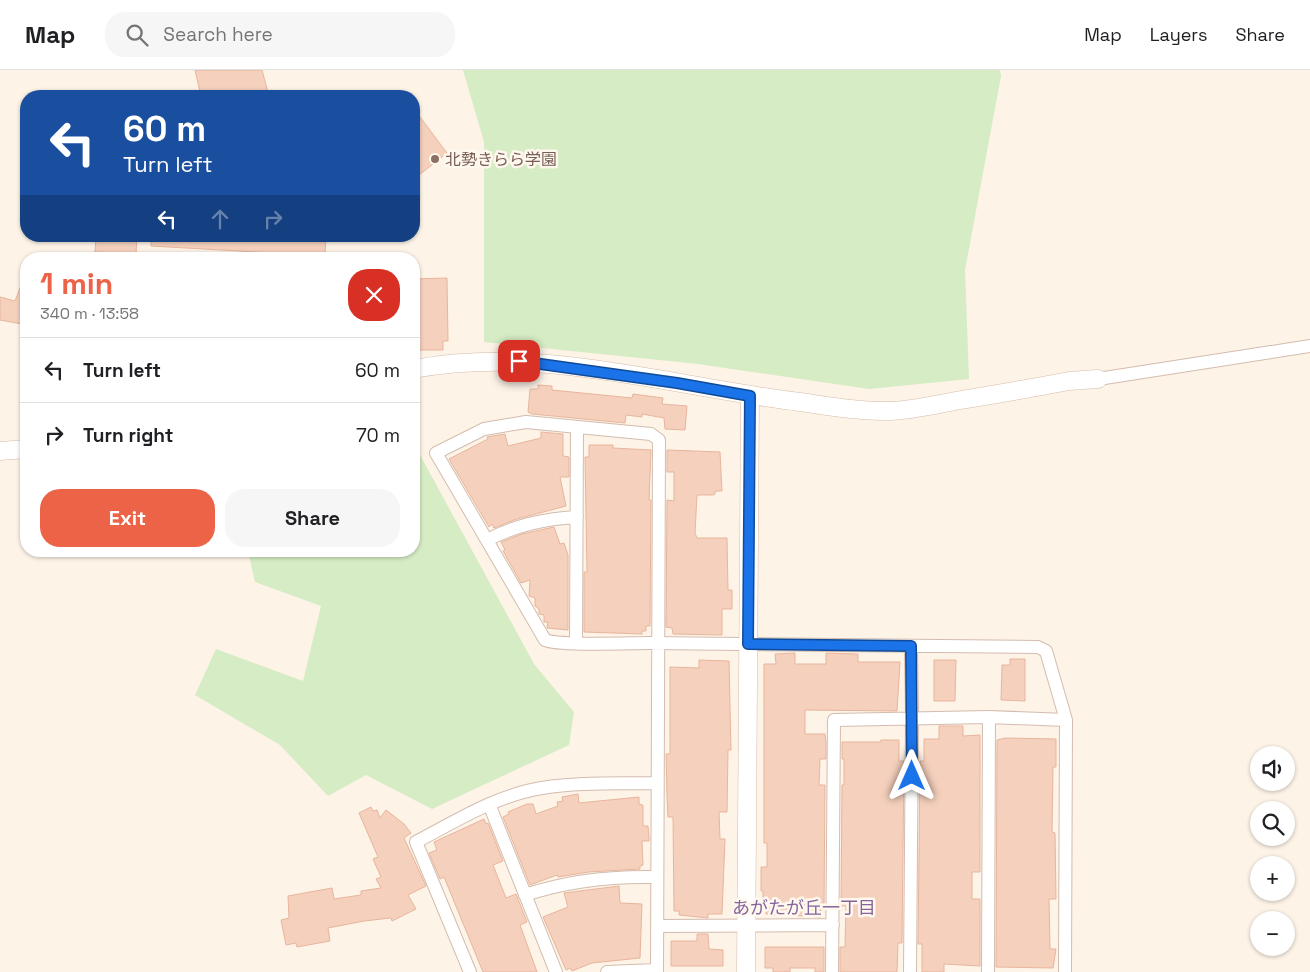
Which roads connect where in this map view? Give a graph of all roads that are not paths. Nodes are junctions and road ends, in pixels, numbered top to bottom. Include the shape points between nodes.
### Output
1 (1310, 346) edge
2 (420, 368) edge
3 (1098, 379) joint
4 (750, 396) junction
5 (577, 427) junction
6 (20, 449) edge
7 (0, 451) edge
8 (577, 517) junction
9 (487, 540) junction
10 (576, 642) junction
11 (659, 643) junction
12 (748, 644) junction
13 (911, 646) junction
14 (988, 717) junction
15 (912, 718) junction
16 (1066, 720) junction
17 (657, 783) junction
18 (489, 804) junction
19 (657, 877) junction
20 (525, 895) junction
21 (833, 925) junction
22 (657, 926) junction
23 (746, 926) junction
24 (657, 971) edge
25 (470, 972) edge
26 (556, 972) edge
27 (607, 972) edge
28 (746, 972) edge
29 (832, 972) edge
30 (910, 972) edge
31 (988, 972) edge
32 (1065, 972) edge

1 - 3 street
2 - 4 street via 465,363 533,362
3 - 4 street via 890,411
4 - 12 street
5 - 8 street
5 - 9 street via 526,422 503,425 468,435 436,453
5 - 11 street via 651,434 659,440
6 - 7 street
8 - 9 street via 531,522
8 - 10 street
9 - 10 street via 545,640
10 - 11 street
11 - 12 street
11 - 17 street
12 - 13 street
12 - 23 street
13 - 15 street
13 - 16 street via 1038,647 1046,651
14 - 15 street
14 - 16 street
14 - 31 street
15 - 21 street via 834,720
15 - 30 street
16 - 32 street
17 - 18 street via 542,788
17 - 19 street
18 - 20 street
18 - 25 street via 416,842
19 - 20 street via 582,880
19 - 22 street
20 - 26 street
21 - 23 street
21 - 29 street
22 - 23 street
22 - 24 street
23 - 28 street
24 - 27 street

